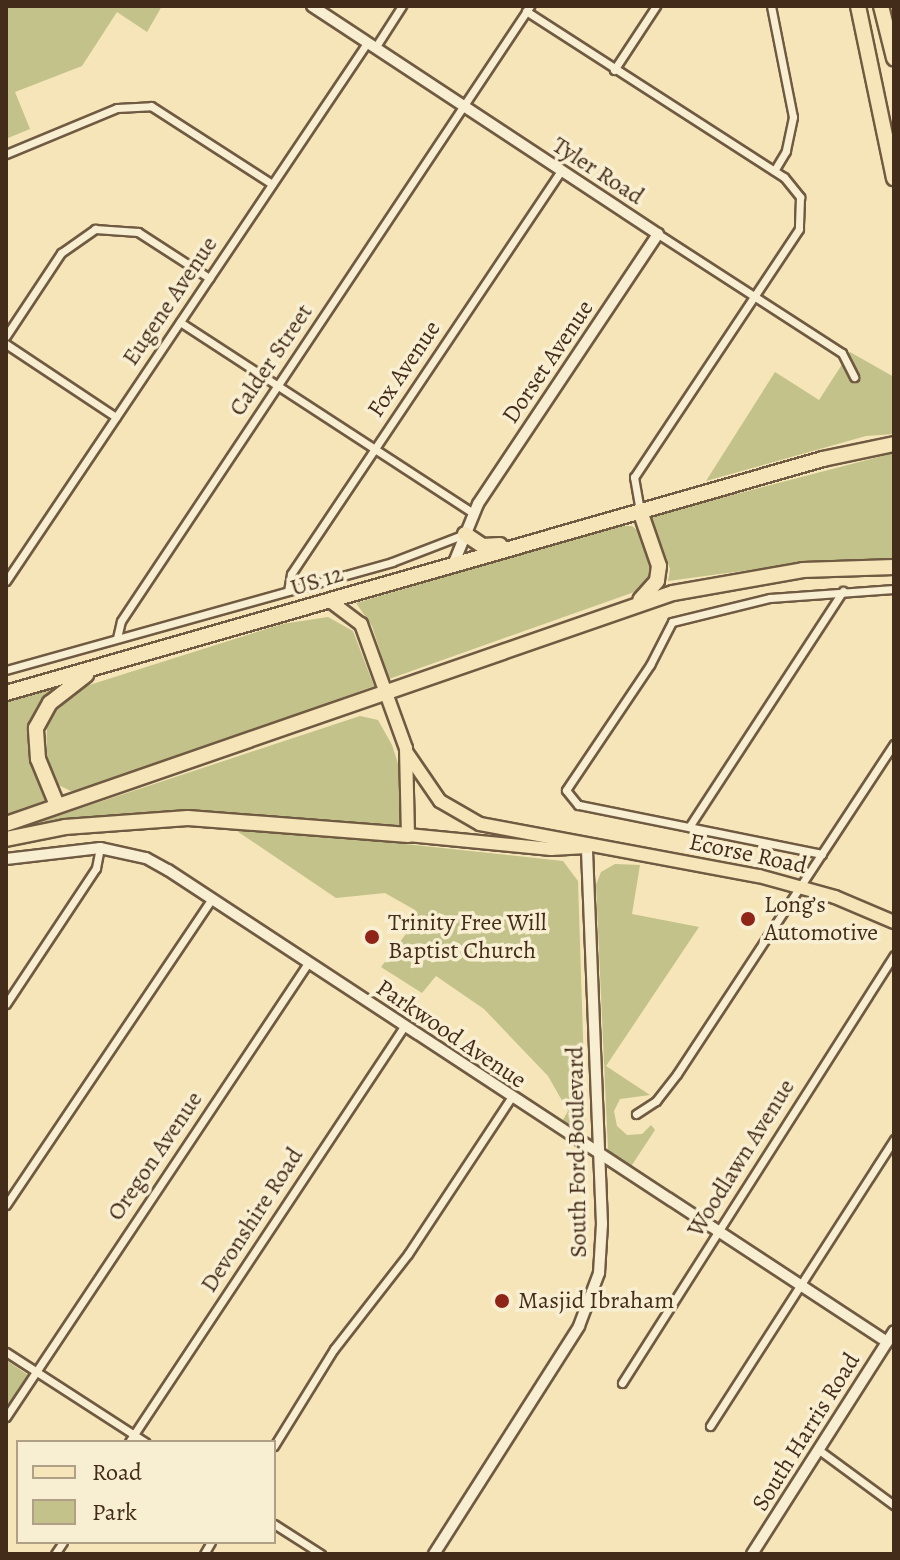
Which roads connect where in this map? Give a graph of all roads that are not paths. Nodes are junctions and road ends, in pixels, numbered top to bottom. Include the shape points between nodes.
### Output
1 (312, 6) edge
2 (402, 6) edge
3 (656, 6) edge
4 (771, 6) edge
5 (858, 6) edge
6 (881, 6) edge
7 (528, 9) edge
8 (371, 46) junction
9 (894, 58) edge
10 (614, 70) junction
11 (465, 107) junction
12 (6, 154) edge
13 (561, 171) junction
14 (774, 171) junction
15 (894, 178) edge
16 (272, 184) junction
17 (658, 234) junction
18 (209, 278) junction
19 (754, 296) junction
20 (180, 322) junction
21 (6, 336) edge
22 (6, 344) edge
23 (854, 377) dead end
24 (277, 387) junction
25 (116, 417) junction
26 (894, 444) edge
27 (375, 449) junction
28 (640, 511) junction
29 (473, 513) junction
30 (612, 519) junction
31 (466, 531) junction
32 (453, 565) junction
33 (894, 567) edge
34 (6, 581) edge
35 (894, 589) edge
36 (288, 591) junction
37 (843, 591) junction
38 (330, 601) junction
39 (633, 605) junction
40 (117, 638) junction
41 (104, 665) junction
42 (6, 670) edge
43 (387, 692) junction
44 (6, 693) edge
45 (894, 744) edge
46 (406, 750) junction
47 (57, 805) junction
48 (6, 824) edge
49 (689, 827) junction
50 (408, 835) junction
51 (6, 839) edge
52 (587, 847) junction
53 (100, 848) junction
54 (822, 854) junction
55 (6, 859) edge
56 (800, 887) junction
57 (212, 899) junction
58 (894, 922) edge
59 (894, 955) edge
60 (308, 963) junction
61 (6, 1004) edge
62 (404, 1027) junction
63 (511, 1098) junction
64 (636, 1114) dead end
65 (894, 1139) edge
66 (598, 1158) junction
67 (6, 1205) edge
68 (717, 1235) junction
69 (800, 1286) junction
70 (894, 1331) edge
71 (890, 1345) edge
72 (6, 1352) edge
73 (36, 1372) junction
74 (622, 1383) dead end
75 (6, 1417) edge
76 (710, 1426) dead end
77 (132, 1438) edge
78 (276, 1443) edge
79 (819, 1450) junction
80 (894, 1505) edge
81 (276, 1525) edge
82 (755, 1553) edge
83 (321, 1554) edge
84 (434, 1554) edge

1 - 8 street, Tyler Road
2 - 8 street, Eugene Avenue
3 - 10 street
4 - 14 street via 793,117 786,151
5 - 15 highway
6 - 9 highway
7 - 10 street
7 - 11 street, Calder Street
8 - 11 street, Tyler Road
8 - 16 street, Eugene Avenue
10 - 14 street
11 - 13 street, Tyler Road
11 - 24 street, Calder Street
12 - 16 street via 117,108 151,106
13 - 17 street, Tyler Road
13 - 27 street, Fox Avenue
14 - 19 street via 794,187 802,211 799,229
16 - 18 street, Eugene Avenue
17 - 19 street, Tyler Road
17 - 29 street, Dorset Avenue
18 - 20 street, Eugene Avenue
18 - 21 street via 138,232 95,229 61,253
19 - 23 street, Tyler Road via 844,355
19 - 28 street via 638,469 632,486
20 - 24 street
20 - 25 street, Eugene Avenue
22 - 25 street
24 - 27 street
24 - 40 street, Calder Street via 121,621
25 - 34 street, Eugene Avenue
26 - 28 highway, US 12
27 - 29 street
27 - 36 street, Fox Avenue via 287,580
28 - 30 highway, US 12 / US 12
28 - 39 highway via 659,575
29 - 31 street, Dorset Avenue
30 - 31 highway via 492,546
30 - 32 highway, US 12 / US 12
31 - 32 street
31 - 36 street via 392,562
32 - 38 highway, US 12 / US 12
33 - 39 highway via 803,570 728,580
35 - 37 street
36 - 40 street
37 - 49 street
37 - 49 street via 770,598 672,622 650,665 566,790 578,805
38 - 41 highway, US 12 / US 12
38 - 43 main road, Ecorse Road via 361,624
39 - 43 highway
40 - 42 street
41 - 44 highway, US 12 / US 12
41 - 47 highway via 61,692 36,728 38,759
43 - 46 main road, Ecorse Road
43 - 47 highway
45 - 54 street
46 - 50 main road, Ecorse Road
46 - 52 main road, Ecorse Road via 432,792 461,816
47 - 48 highway
49 - 54 street
50 - 51 highway via 188,818 65,827
50 - 52 main road, Ecorse Road via 551,849
52 - 56 main road, Ecorse Road
52 - 66 street, South Ford Boulevard
53 - 55 street, Parkwood Avenue
53 - 57 street, Parkwood Avenue via 146,858
53 - 61 street via 96,868
54 - 56 street
56 - 58 main road, Ecorse Road
56 - 64 street via 677,1074 656,1101
57 - 60 street, Parkwood Avenue
57 - 67 street
59 - 68 street, Woodlawn Avenue
60 - 62 street, Parkwood Avenue
60 - 73 street, Oregon Avenue
62 - 63 street, Parkwood Avenue
62 - 77 street, Devonshire Road
63 - 66 street, Parkwood Avenue
63 - 78 street via 408,1254 334,1349
65 - 69 street
66 - 68 street, Parkwood Avenue
66 - 84 street, South Ford Boulevard via 603,1252 592,1299
68 - 69 street, Parkwood Avenue
68 - 74 street, Woodlawn Avenue
69 - 71 street, Parkwood Avenue
69 - 76 street
70 - 71 street, South Harris Road
71 - 79 street, South Harris Road
72 - 73 street
73 - 75 street, Oregon Avenue
73 - 77 street
79 - 80 street
79 - 82 street, South Harris Road
81 - 83 street

